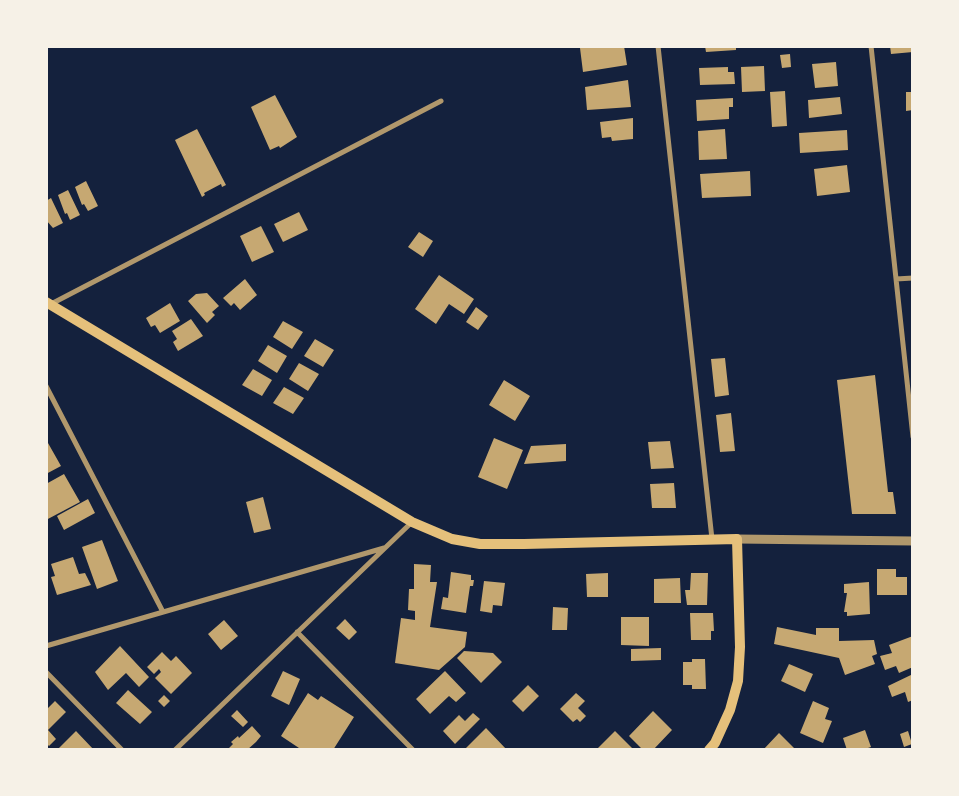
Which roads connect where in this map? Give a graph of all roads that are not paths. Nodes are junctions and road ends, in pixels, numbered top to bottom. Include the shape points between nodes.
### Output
1 (658, 46) edge
2 (871, 46) edge
3 (441, 101) dead end
4 (913, 278) edge
5 (896, 279) junction
6 (48, 303) edge
7 (46, 386) edge
8 (913, 437) edge
9 (412, 522) junction
10 (712, 539) junction
11 (737, 539) junction
12 (913, 541) edge
13 (384, 548) junction
14 (163, 612) junction
15 (297, 632) junction
16 (46, 646) edge
17 (46, 672) edge
18 (122, 750) edge
19 (175, 750) edge
20 (413, 750) edge
21 (709, 750) edge

1 - 10 street
2 - 5 street
3 - 6 street
4 - 5 street
5 - 8 street
6 - 9 main road
7 - 14 street
9 - 10 main road via 452,539 480,544
9 - 13 street
10 - 11 main road
11 - 12 street
11 - 21 main road via 738,682 730,710
13 - 14 street
13 - 15 street
14 - 16 street
15 - 19 street
15 - 20 street
17 - 18 street

